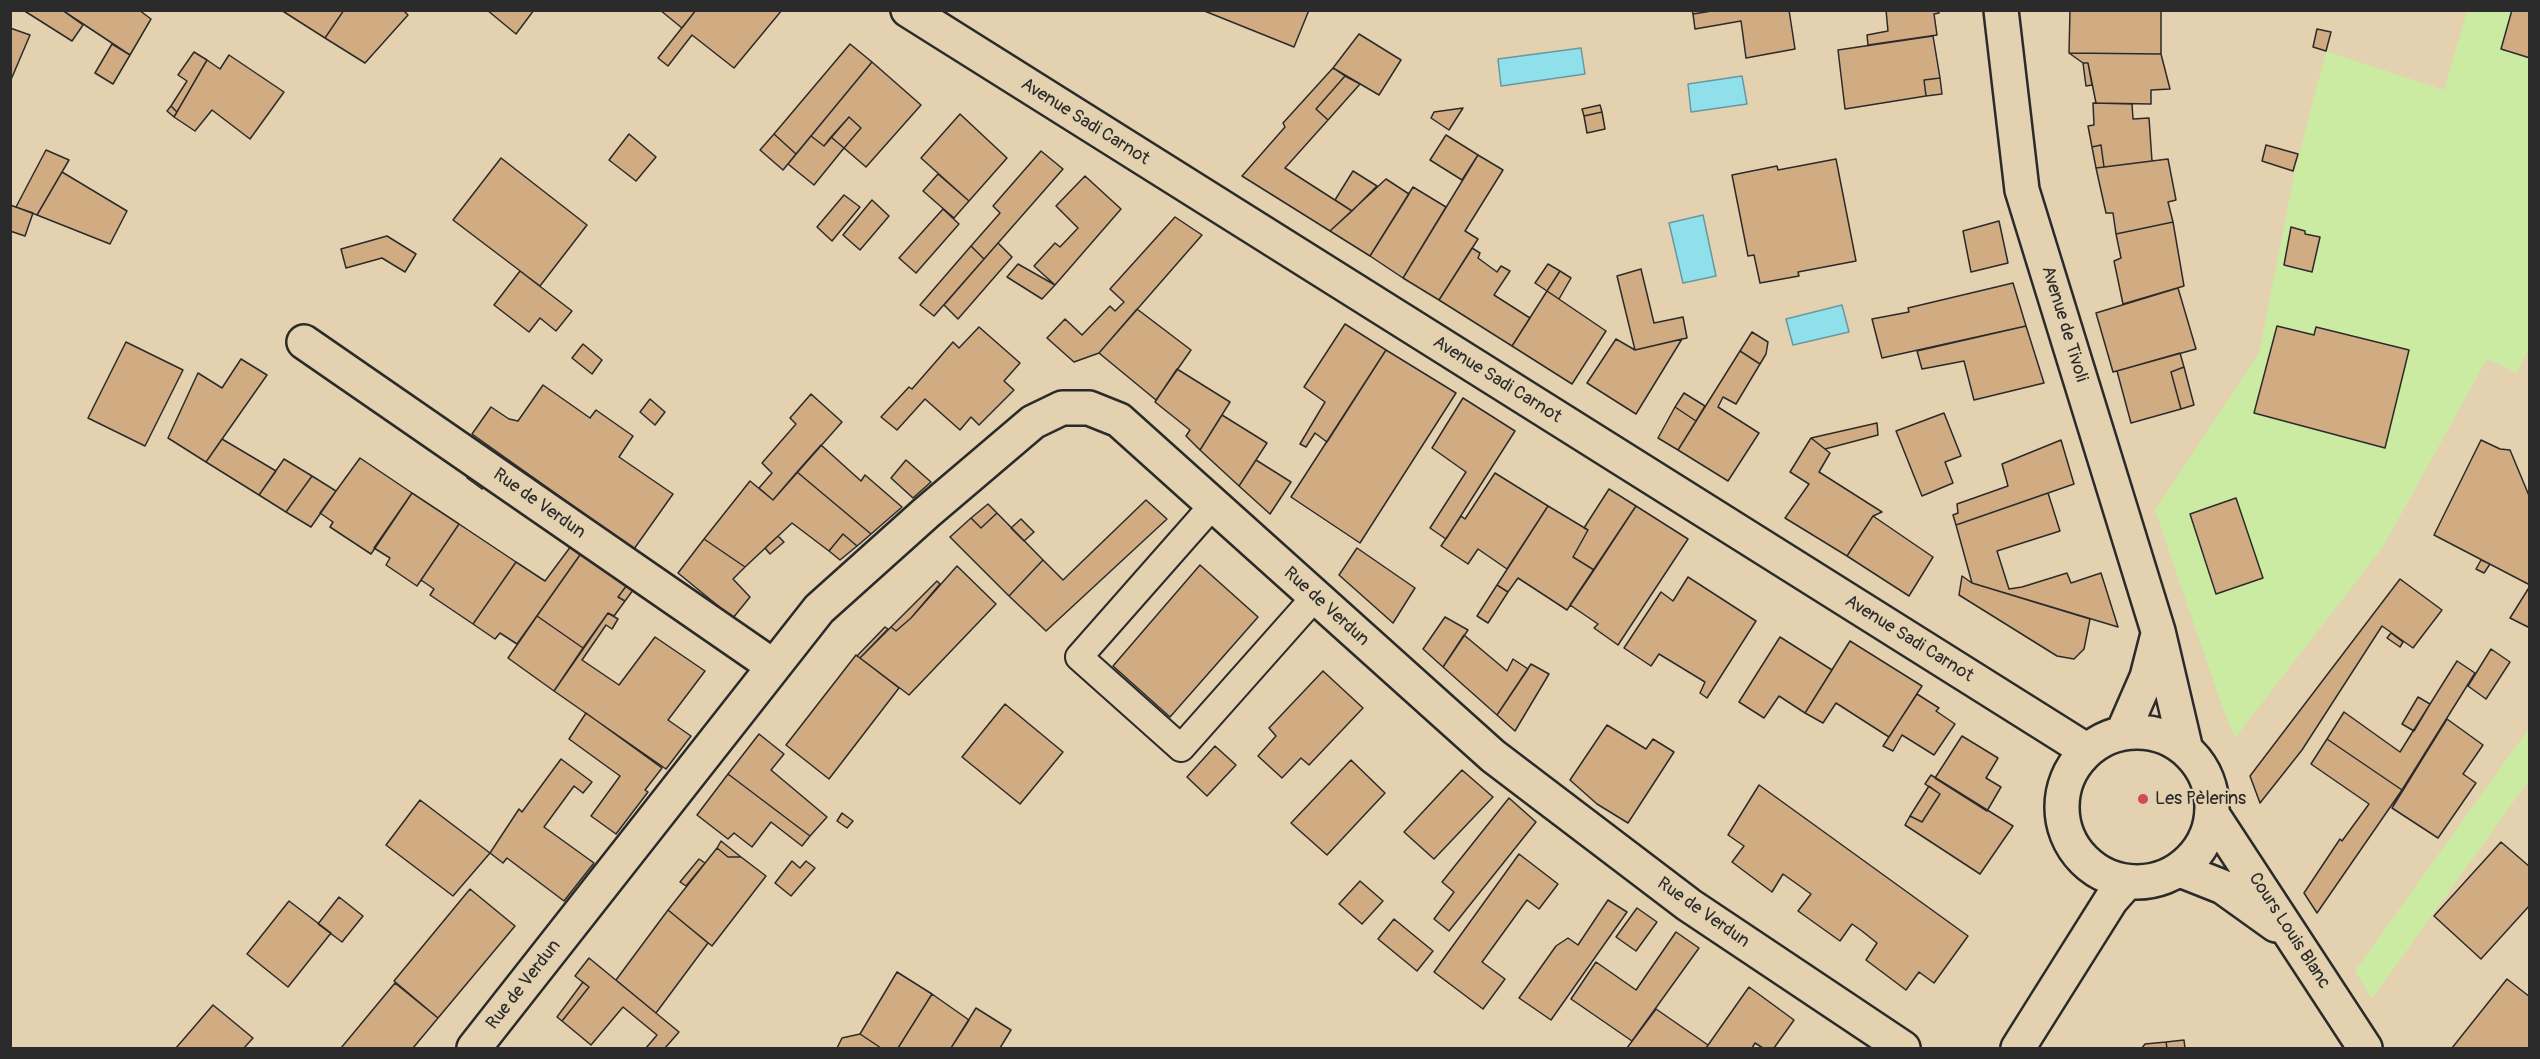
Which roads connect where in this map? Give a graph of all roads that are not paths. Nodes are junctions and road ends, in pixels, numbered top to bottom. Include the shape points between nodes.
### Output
1 (908, 10) edge
2 (2001, 10) edge
3 (304, 342) dead end
4 (1214, 506) junction
5 (1315, 597) junction
6 (2158, 631) junction
7 (773, 666) junction
8 (2123, 732) junction
9 (2185, 746) junction
10 (2086, 750) junction
11 (2212, 814) junction
12 (2094, 870) junction
13 (2180, 870) junction
14 (2127, 882) junction
15 (2301, 948) junction
16 (2075, 957) junction
17 (474, 1048) edge
18 (1903, 1048) edge
19 (2018, 1048) edge
20 (2365, 1048) edge

1 - 10 street, Avenue Sadi Carnot
2 - 6 street, Avenue de Tivoli via 2022,190
3 - 7 street, Rue de Verdun
4 - 5 street, Rue de Verdun
4 - 5 lane via 1079,657 1181,747
4 - 7 street, Rue de Verdun via 1119,420 1089,408 1062,408 1033,422 881,553 819,609
5 - 18 street, Rue de Verdun via 1493,756 1689,905
6 - 8 street via 2147,677
6 - 9 street, Avenue de Tivoli
7 - 17 street, Rue de Verdun
8 - 9 street via 2163,735
8 - 10 street via 2103,738
9 - 11 street via 2208,779
10 - 12 street via 2063,789 2061,812 2066,834
11 - 13 street via 2208,835 2196,855
11 - 15 street, Cours Louis Blanc
12 - 14 street
12 - 16 street via 2092,899
13 - 14 street via 2143,883
13 - 15 street via 2223,887 2266,916
14 - 16 street
15 - 20 street, Cours Louis Blanc
16 - 19 street

